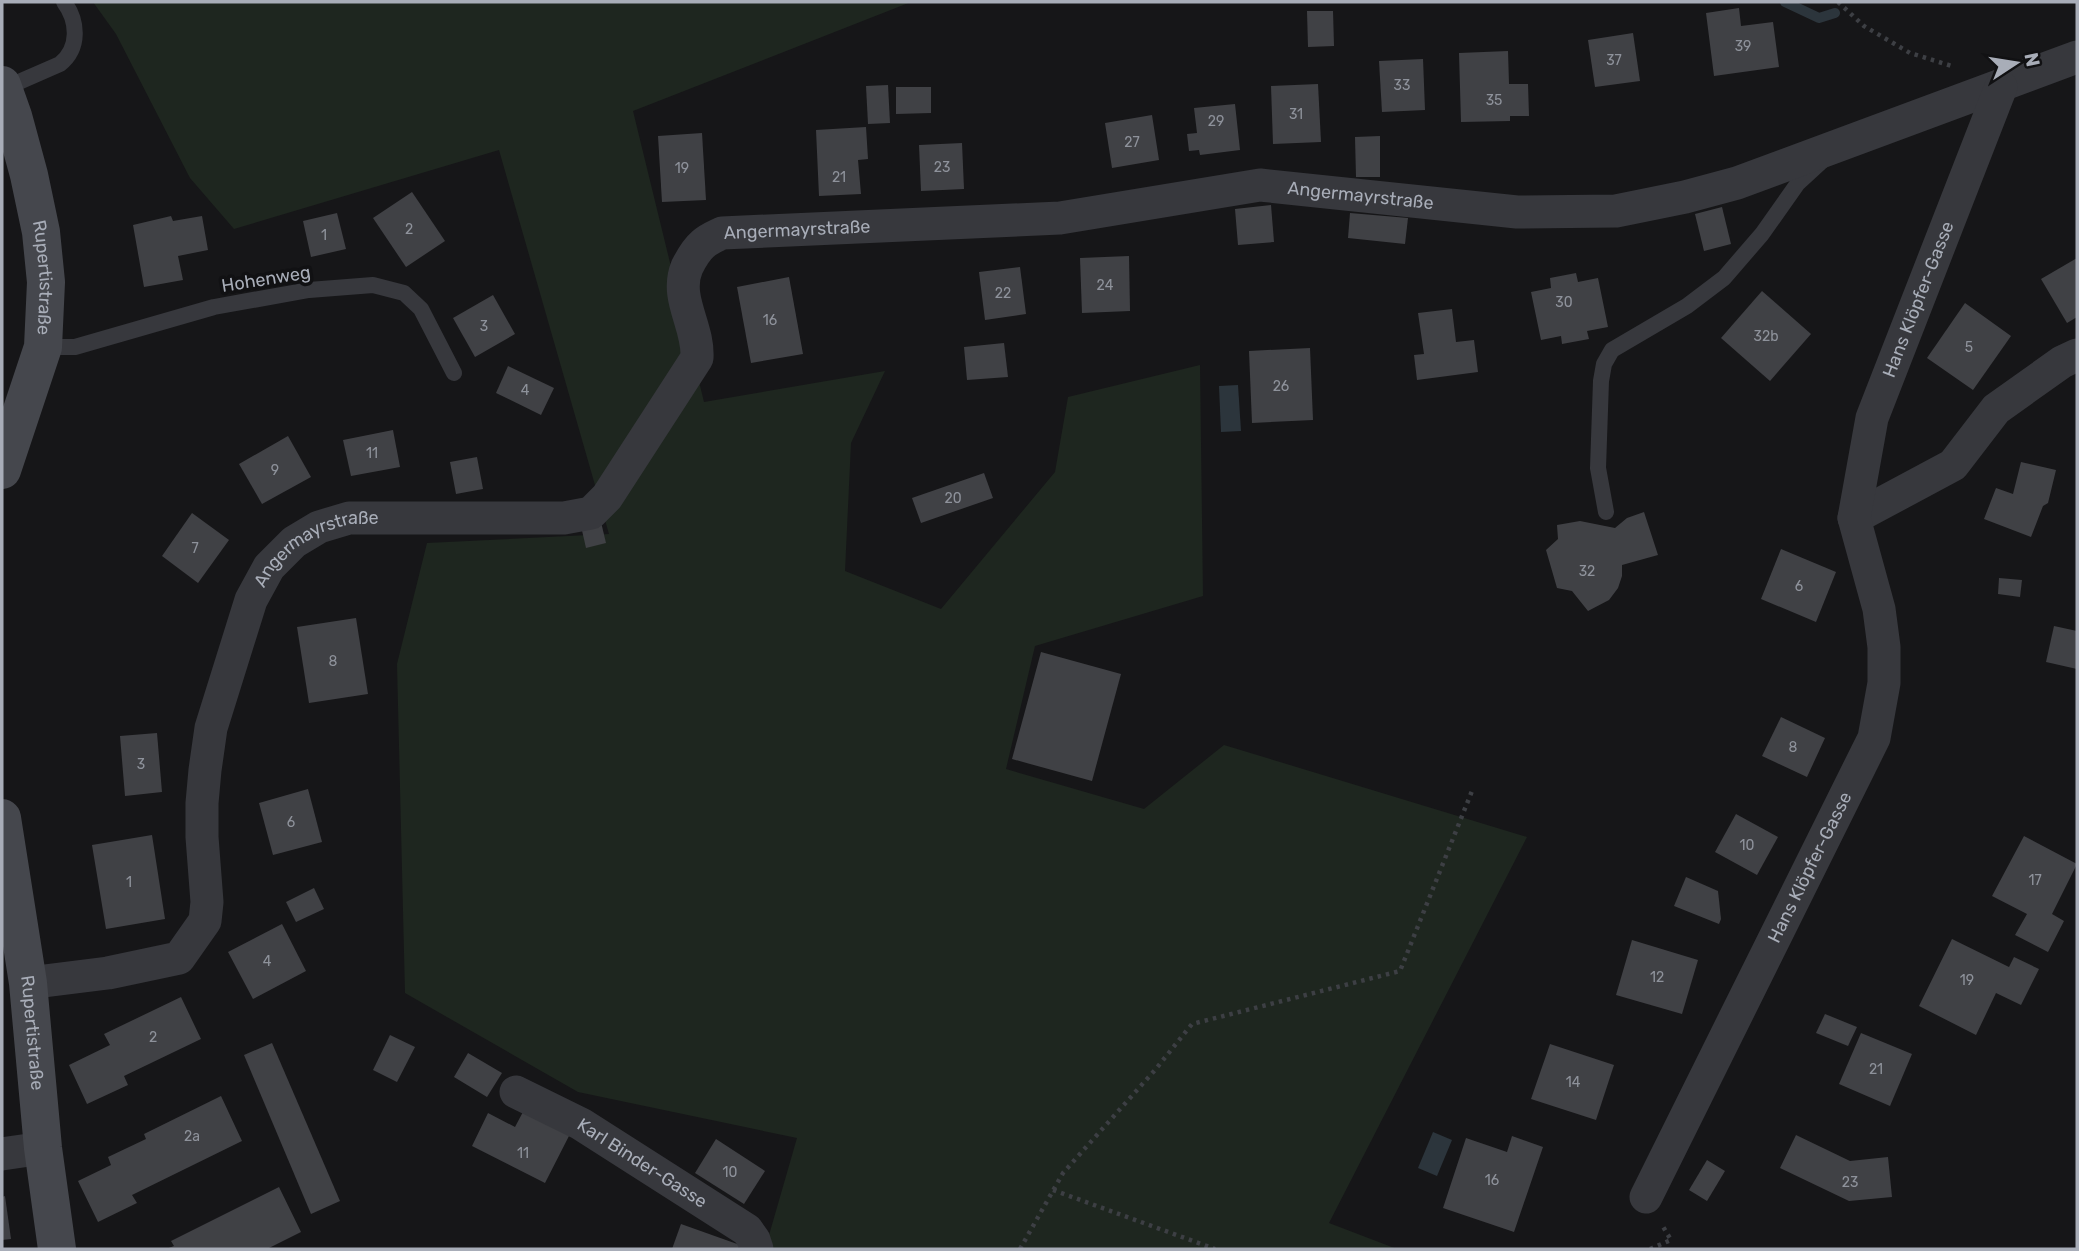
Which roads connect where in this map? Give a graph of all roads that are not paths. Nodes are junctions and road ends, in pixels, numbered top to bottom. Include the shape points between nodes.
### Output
1 (64, 2) edge
2 (2077, 57) edge
3 (2, 87) edge
4 (2001, 87) junction
5 (1841, 144) junction
6 (43, 347) junction
7 (2077, 355) edge
8 (454, 373) dead end
9 (2, 470) edge
10 (1606, 512) dead end
11 (1854, 518) junction
12 (2, 818) edge
13 (28, 983) junction
14 (516, 1092) dead end
15 (43, 1148) junction
16 (2, 1154) edge
17 (1646, 1197) dead end
18 (57, 1249) edge
19 (757, 1249) edge

1 - 3 lane via 75,26 68,58
2 - 4 street, Angermayrstraße
3 - 6 main road, Rupertistraße via 41,232 46,282
4 - 5 street, Angermayrstraße
4 - 11 street, Hans Klöpfer-Gasse via 1872,418
5 - 10 lane via 1798,183 1724,278 1687,306 1612,350 1601,381 1598,468
5 - 13 street, Angermayrstraße via 1737,183 1616,211 1517,212 1260,185 1060,218 722,233 702,244 683,276 682,291 698,345 697,358 607,497 591,513 564,519 349,518 319,527 293,542 269,567 251,600 212,728 202,803 207,902 200,930 180,958
6 - 8 lane, Hohenweg via 75,347 214,307 309,290 373,285 404,293 421,309
6 - 9 main road, Rupertistraße
7 - 11 street via 1996,409 1953,465
11 - 17 street, Hans Klöpfer-Gasse via 1879,609 1884,647 1884,683 1874,738
12 - 13 main road, Rupertistraße
13 - 15 main road, Rupertistraße
14 - 19 street, Karl Binder-Gasse via 581,1124 747,1230
15 - 16 street
15 - 18 main road, Rupertistraße

